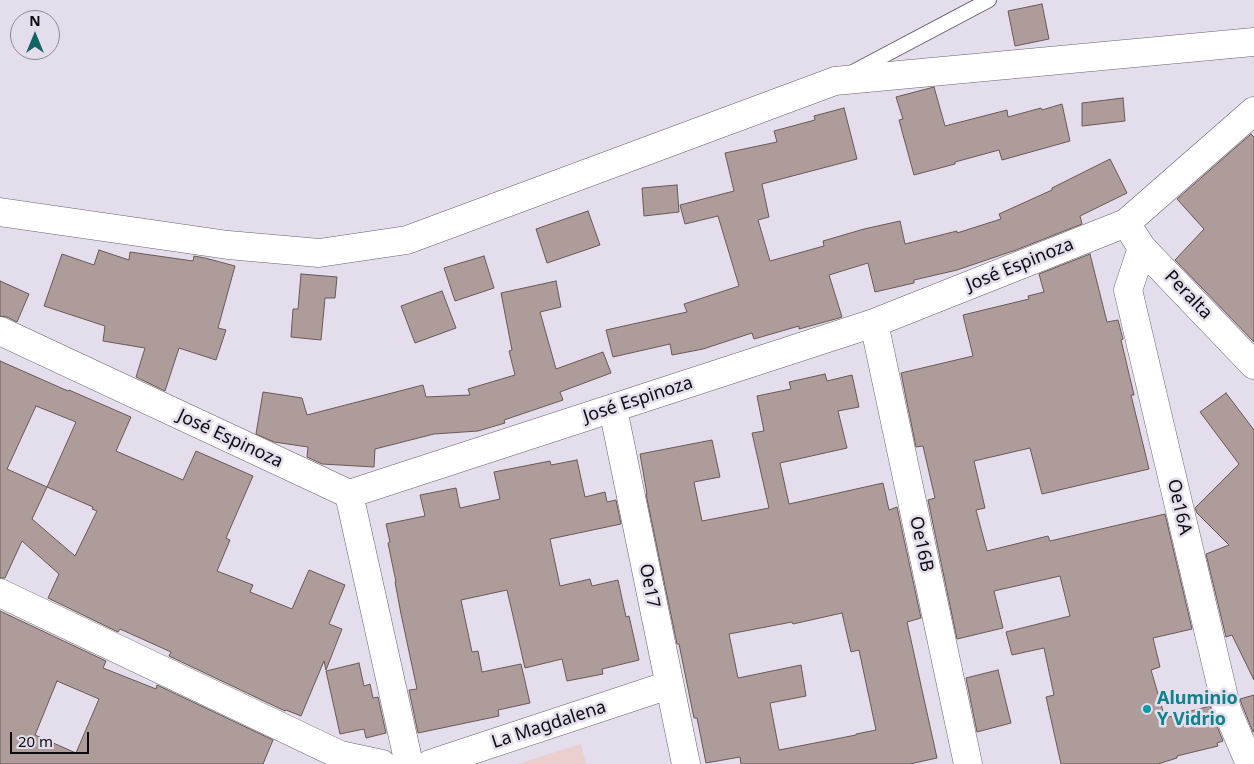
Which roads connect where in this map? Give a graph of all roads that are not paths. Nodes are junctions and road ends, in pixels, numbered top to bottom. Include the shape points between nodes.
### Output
1 (989, 0) edge
2 (1254, 42) edge
3 (835, 81) junction
4 (1254, 111) edge
5 (0, 212) edge
6 (1126, 223) junction
7 (1142, 248) junction
8 (874, 323) junction
9 (0, 331) edge
10 (1254, 365) edge
11 (613, 409) junction
12 (349, 494) junction
13 (0, 593) edge
14 (669, 685) junction
15 (382, 764) edge
16 (409, 764) edge
17 (430, 764) edge
18 (686, 764) edge
19 (968, 764) edge
20 (1250, 764) edge

1 - 3 lane
2 - 3 street
3 - 5 street via 407,240 319,253 228,245
4 - 6 street, José Espinoza
6 - 7 street, Peralta
6 - 8 street, José Espinoza
7 - 10 street, Peralta
7 - 20 street, Oe16A via 1128,290 1227,710
8 - 11 street, José Espinoza
8 - 19 street, Oe16B
9 - 12 street, José Espinoza
11 - 12 street, José Espinoza
11 - 14 street, Oe17
12 - 16 street
13 - 15 street via 340,755
14 - 17 street, La Magdalena
14 - 18 street, Oe17

